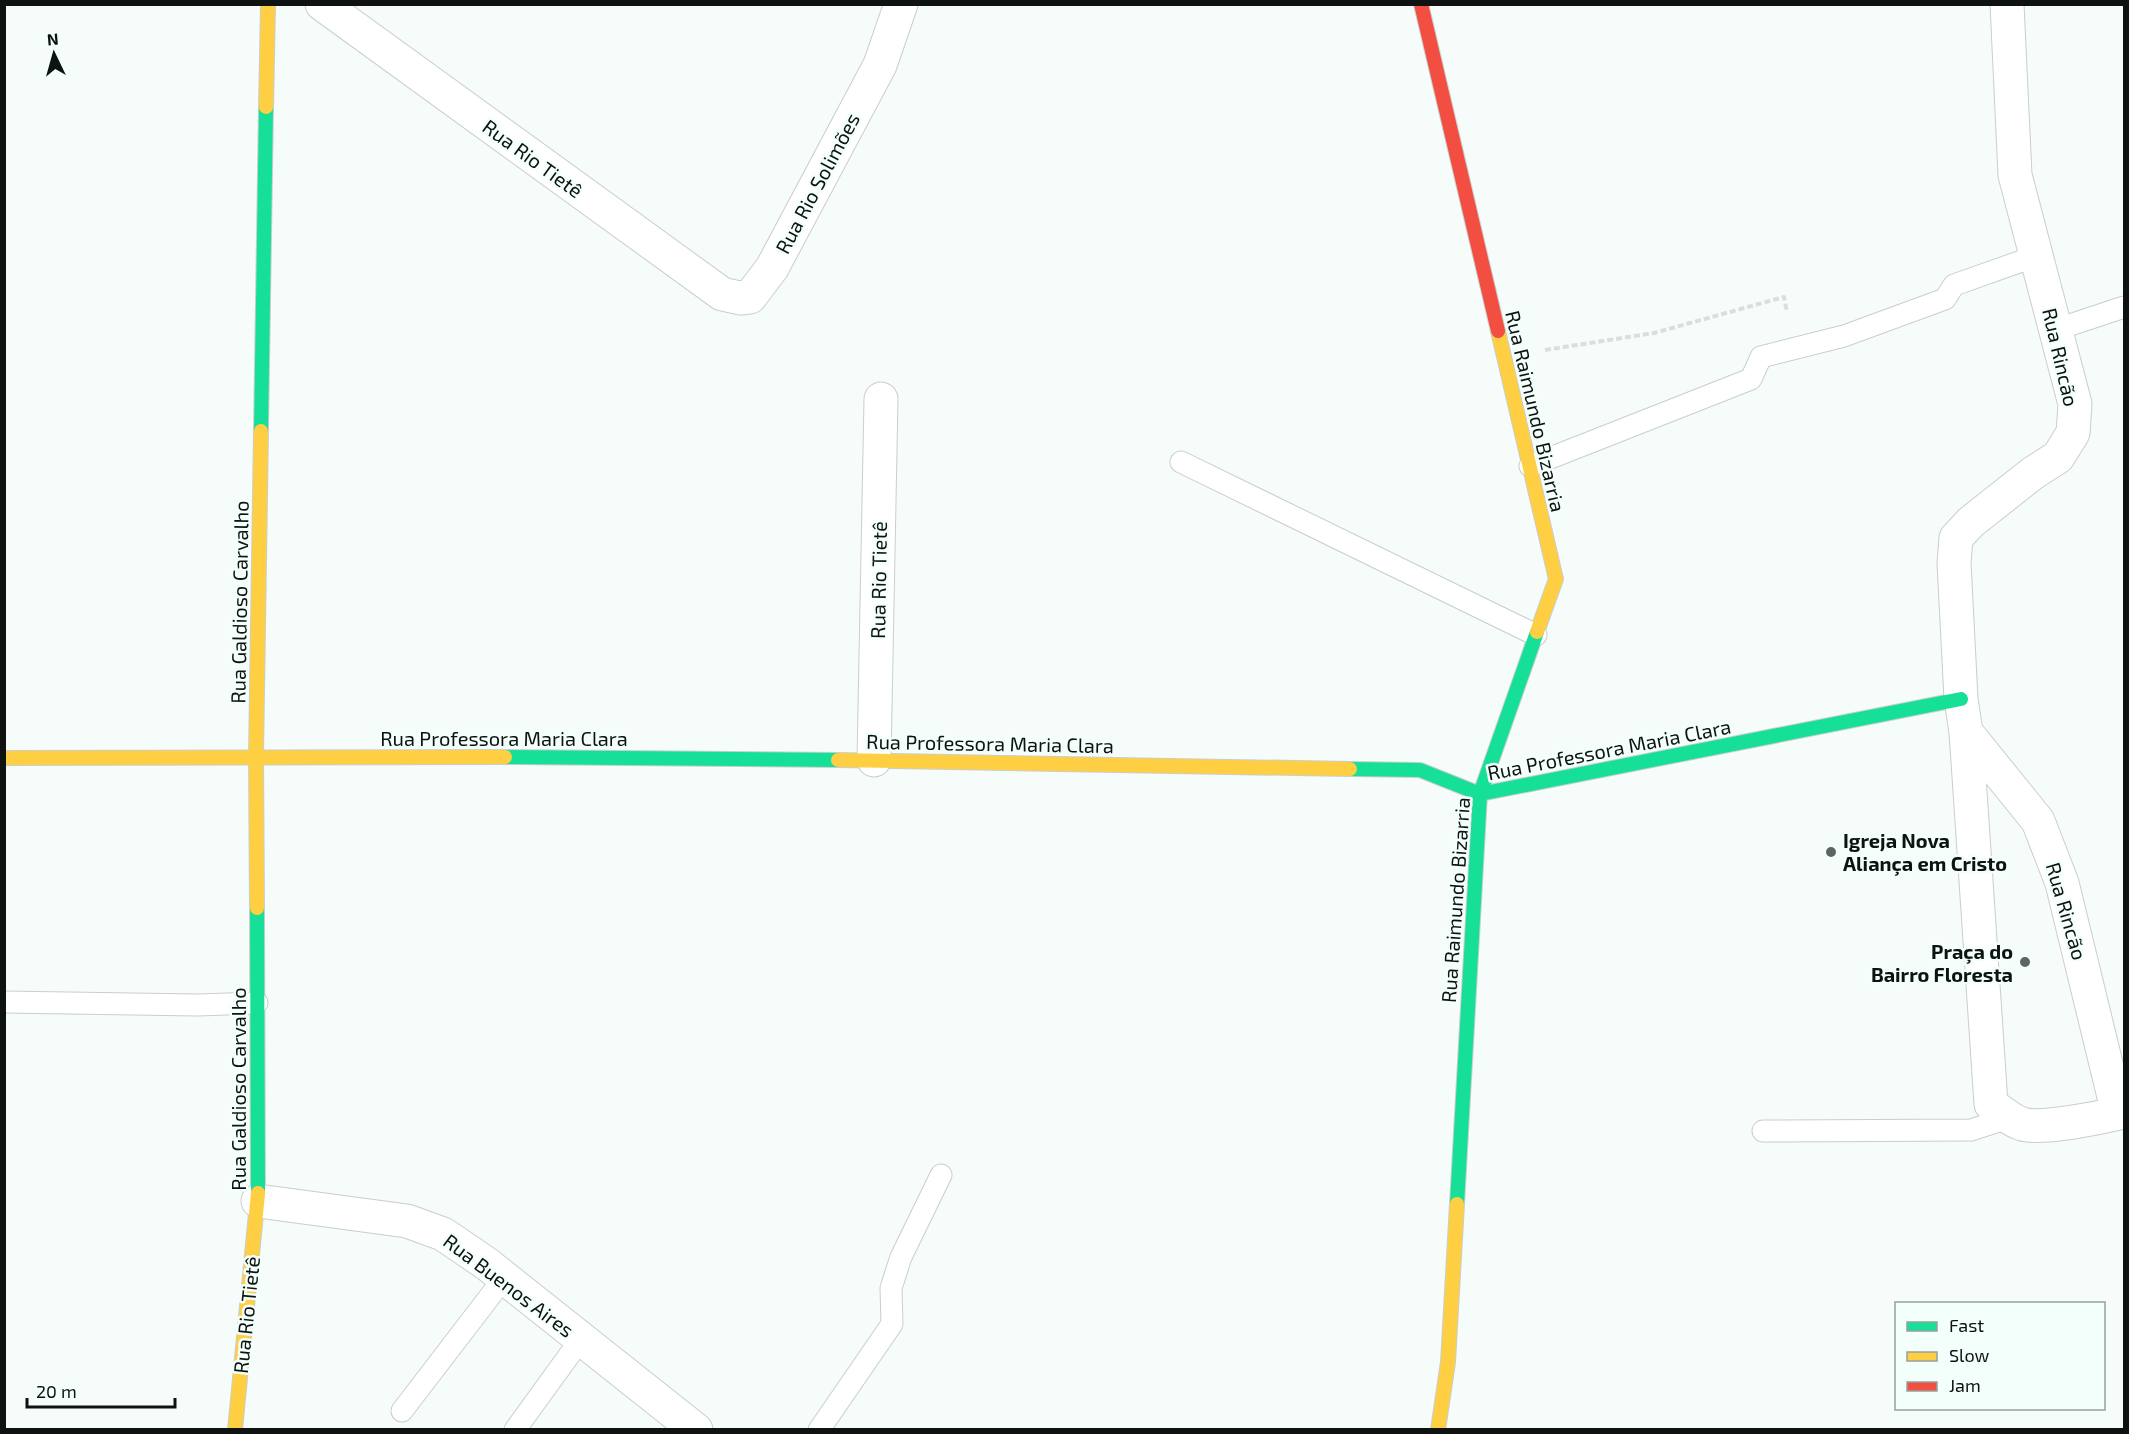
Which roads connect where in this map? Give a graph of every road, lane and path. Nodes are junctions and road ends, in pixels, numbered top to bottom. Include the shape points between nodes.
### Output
1 (268, 4) edge
2 (322, 4) edge
3 (901, 4) edge
4 (1421, 4) edge
5 (2007, 4) edge
6 (2036, 256) junction
7 (750, 297) joint
8 (2124, 307) edge
9 (2055, 330) junction
10 (1794, 347) junction
11 (1503, 357) junction
12 (881, 399) dead end
13 (1181, 462) dead end
14 (1530, 466) junction
15 (1536, 635) junction
16 (1961, 699) junction
17 (1966, 732) junction
18 (256, 756) junction
19 (4, 758) edge
20 (874, 760) junction
21 (1480, 794) junction
22 (4, 1002) edge
23 (257, 1003) junction
24 (2121, 1113) edge
25 (2008, 1118) junction
26 (1763, 1131) dead end
27 (940, 1175) dead end
28 (258, 1201) junction
29 (504, 1278) junction
30 (581, 1339) junction
31 (402, 1411) dead end
32 (235, 1430) edge
33 (515, 1430) edge
34 (696, 1430) edge
35 (819, 1430) edge
36 (1438, 1430) edge

1 - 18 street, Rua Galdioso Carvalho
2 - 7 street, Rua Rio Tietê via 722,294
3 - 7 street, Rua Rio Solimões via 880,65 772,268
4 - 11 street, Rua Raimundo Bizarria
5 - 6 street, Rua Rincão via 2015,175
6 - 9 street, Rua Rincão
6 - 10 lane via 1953,285 1945,299 1844,336
8 - 9 lane
9 - 16 street, Rua Rincão via 2075,404 2073,433 2058,457 1971,522 1956,538
10 - 11 path via 1784,297 1654,333
10 - 14 lane via 1761,357 1750,379
11 - 14 street, Rua Raimundo Bizarria
12 - 20 street, Rua Rio Tietê
13 - 15 lane
14 - 15 street, Rua Raimundo Bizarria via 1556,579
15 - 21 street, Rua Raimundo Bizarria
16 - 17 street, Rua Rincão
16 - 21 street, Rua Professora Maria Clara
17 - 24 street, Rua Rincão via 2038,821 2062,883
17 - 25 street, Rua Rincão via 1990,1104
18 - 19 street, Rua Professora Maria Clara
18 - 20 street, Rua Professora Maria Clara
18 - 23 street, Rua Galdioso Carvalho
20 - 21 street, Rua Professora Maria Clara via 1420,770
21 - 36 street, Rua Raimundo Bizarria via 1448,1362
22 - 23 lane
23 - 28 street, Rua Galdioso Carvalho
24 - 25 street via 2025,1125
25 - 26 lane via 1971,1130
27 - 35 lane via 891,1288 892,1324
28 - 29 street, Rua Buenos Aires via 406,1221 443,1234
28 - 32 street, Rua Rio Tietê
29 - 30 street, Rua Buenos Aires
29 - 31 lane
30 - 33 lane
30 - 34 street, Rua Buenos Aires

